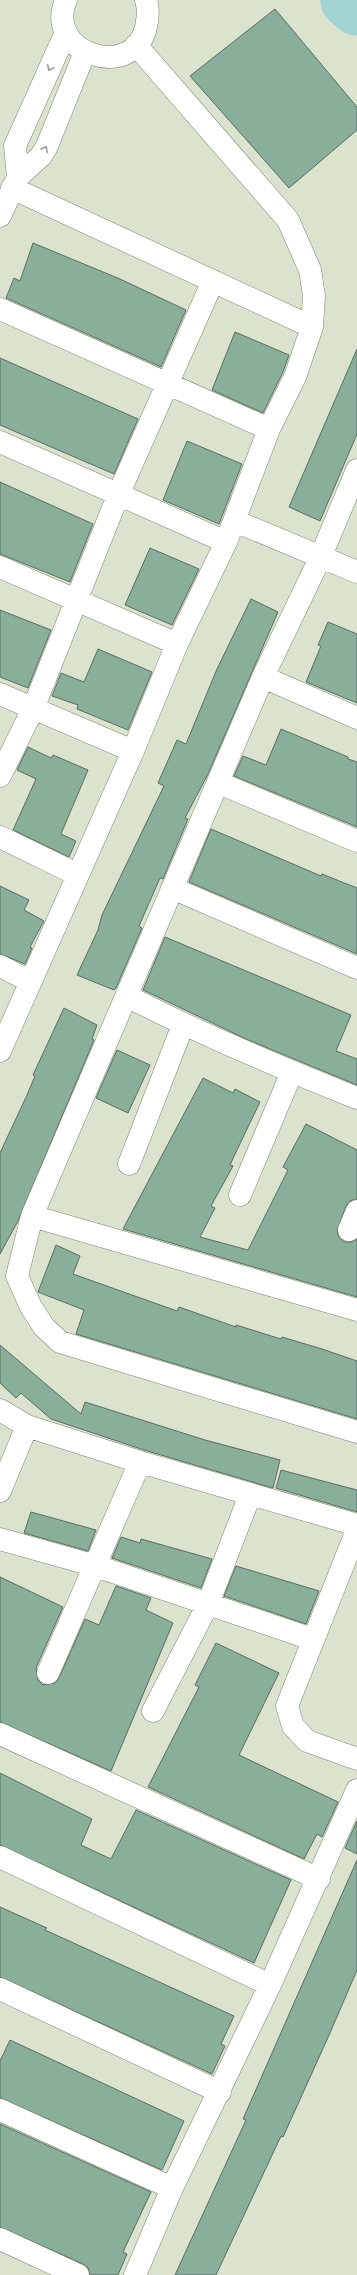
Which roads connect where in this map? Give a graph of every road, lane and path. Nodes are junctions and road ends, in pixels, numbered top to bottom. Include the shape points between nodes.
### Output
1 (66, 0) edge
2 (146, 0) edge
3 (66, 32) junction
4 (136, 45) junction
5 (85, 52) junction
6 (15, 183) junction
7 (0, 216) edge
8 (213, 281) junction
9 (0, 309) edge
10 (312, 327) junction
11 (168, 383) junction
12 (269, 429) junction
13 (0, 442) edge
14 (357, 470) edge
15 (119, 493) junction
16 (235, 521) junction
17 (226, 542) junction
18 (322, 556) junction
19 (0, 567) edge
20 (357, 572) edge
21 (77, 602) junction
22 (177, 644) junction
23 (263, 677) junction
24 (0, 694) edge
25 (33, 709) junction
26 (357, 718) edge
27 (134, 751) junction
28 (0, 776) edge
29 (219, 783) junction
30 (0, 837) edge
31 (357, 841) edge
32 (78, 875) junction
33 (172, 888) junction
34 (0, 966) edge
35 (357, 968) edge
36 (30, 981) junction
37 (127, 996) junction
38 (183, 1025) junction
39 (0, 1051) edge
40 (292, 1072) junction
41 (357, 1098) edge
42 (129, 1164) dead end
43 (240, 1195) dead end
44 (32, 1216) junction
45 (357, 1310) edge
46 (0, 1410) edge
47 (27, 1426) junction
48 (357, 1432) edge
49 (140, 1462) junction
50 (0, 1492) edge
51 (250, 1495) junction
52 (357, 1525) edge
53 (357, 1530) edge
54 (0, 1539) edge
55 (96, 1566) junction
56 (208, 1604) junction
57 (312, 1639) junction
58 (48, 1673) dead end
59 (153, 1711) dead end
60 (0, 1734) edge
61 (357, 1759) edge
62 (357, 1790) edge
63 (0, 1857) edge
64 (319, 1879) junction
65 (270, 1985) junction
66 (0, 1989) edge
67 (220, 2092) junction
68 (0, 2110) edge
69 (172, 2188) junction
70 (0, 2238) edge
71 (78, 2275) edge
72 (135, 2275) edge

1 - 3 street via 63,18
2 - 4 street via 148,18 145,32
3 - 5 street via 74,44
3 -> 6 street via 15,146
4 - 5 street via 126,53 112,57 98,57
4 - 10 street via 288,220 310,270 314,296
6 -> 5 street via 41,156 47,146
6 - 7 street
6 - 8 street
8 - 10 street
8 - 11 street
9 - 11 street
10 - 12 street via 295,377
11 - 12 street
11 - 15 street
12 - 16 street
13 - 15 street
14 - 18 street
15 - 17 street
15 - 21 street
16 - 17 street
16 - 18 street
17 - 22 street
18 - 20 street
18 - 23 street
19 - 21 street
21 - 22 street
21 - 25 street
22 - 27 street
23 - 26 street
23 - 29 street
24 - 25 street
25 - 27 street
25 - 28 street
27 - 32 street
29 - 31 street
29 - 33 street
30 - 32 street
32 - 36 street
33 - 35 street
33 - 37 street
34 - 36 street
36 - 39 street
37 - 38 street
37 - 44 street
38 - 40 street
38 - 42 street
40 - 41 street
40 - 43 street
44 - 45 street
44 - 48 street via 16,1276 44,1328 60,1342
46 - 47 street
47 - 49 street
47 - 50 street
49 - 51 street
49 - 55 street
51 - 52 street
51 - 56 street
53 - 57 street
54 - 55 street
55 - 56 street
55 - 58 street
56 - 57 street
56 - 59 street
57 - 61 street via 287,1706 293,1726 307,1741
60 - 64 street
62 - 64 street
63 - 65 street
64 - 65 street
65 - 67 street
66 - 67 street
67 - 69 street
68 - 69 street
69 - 72 street
70 - 71 street

